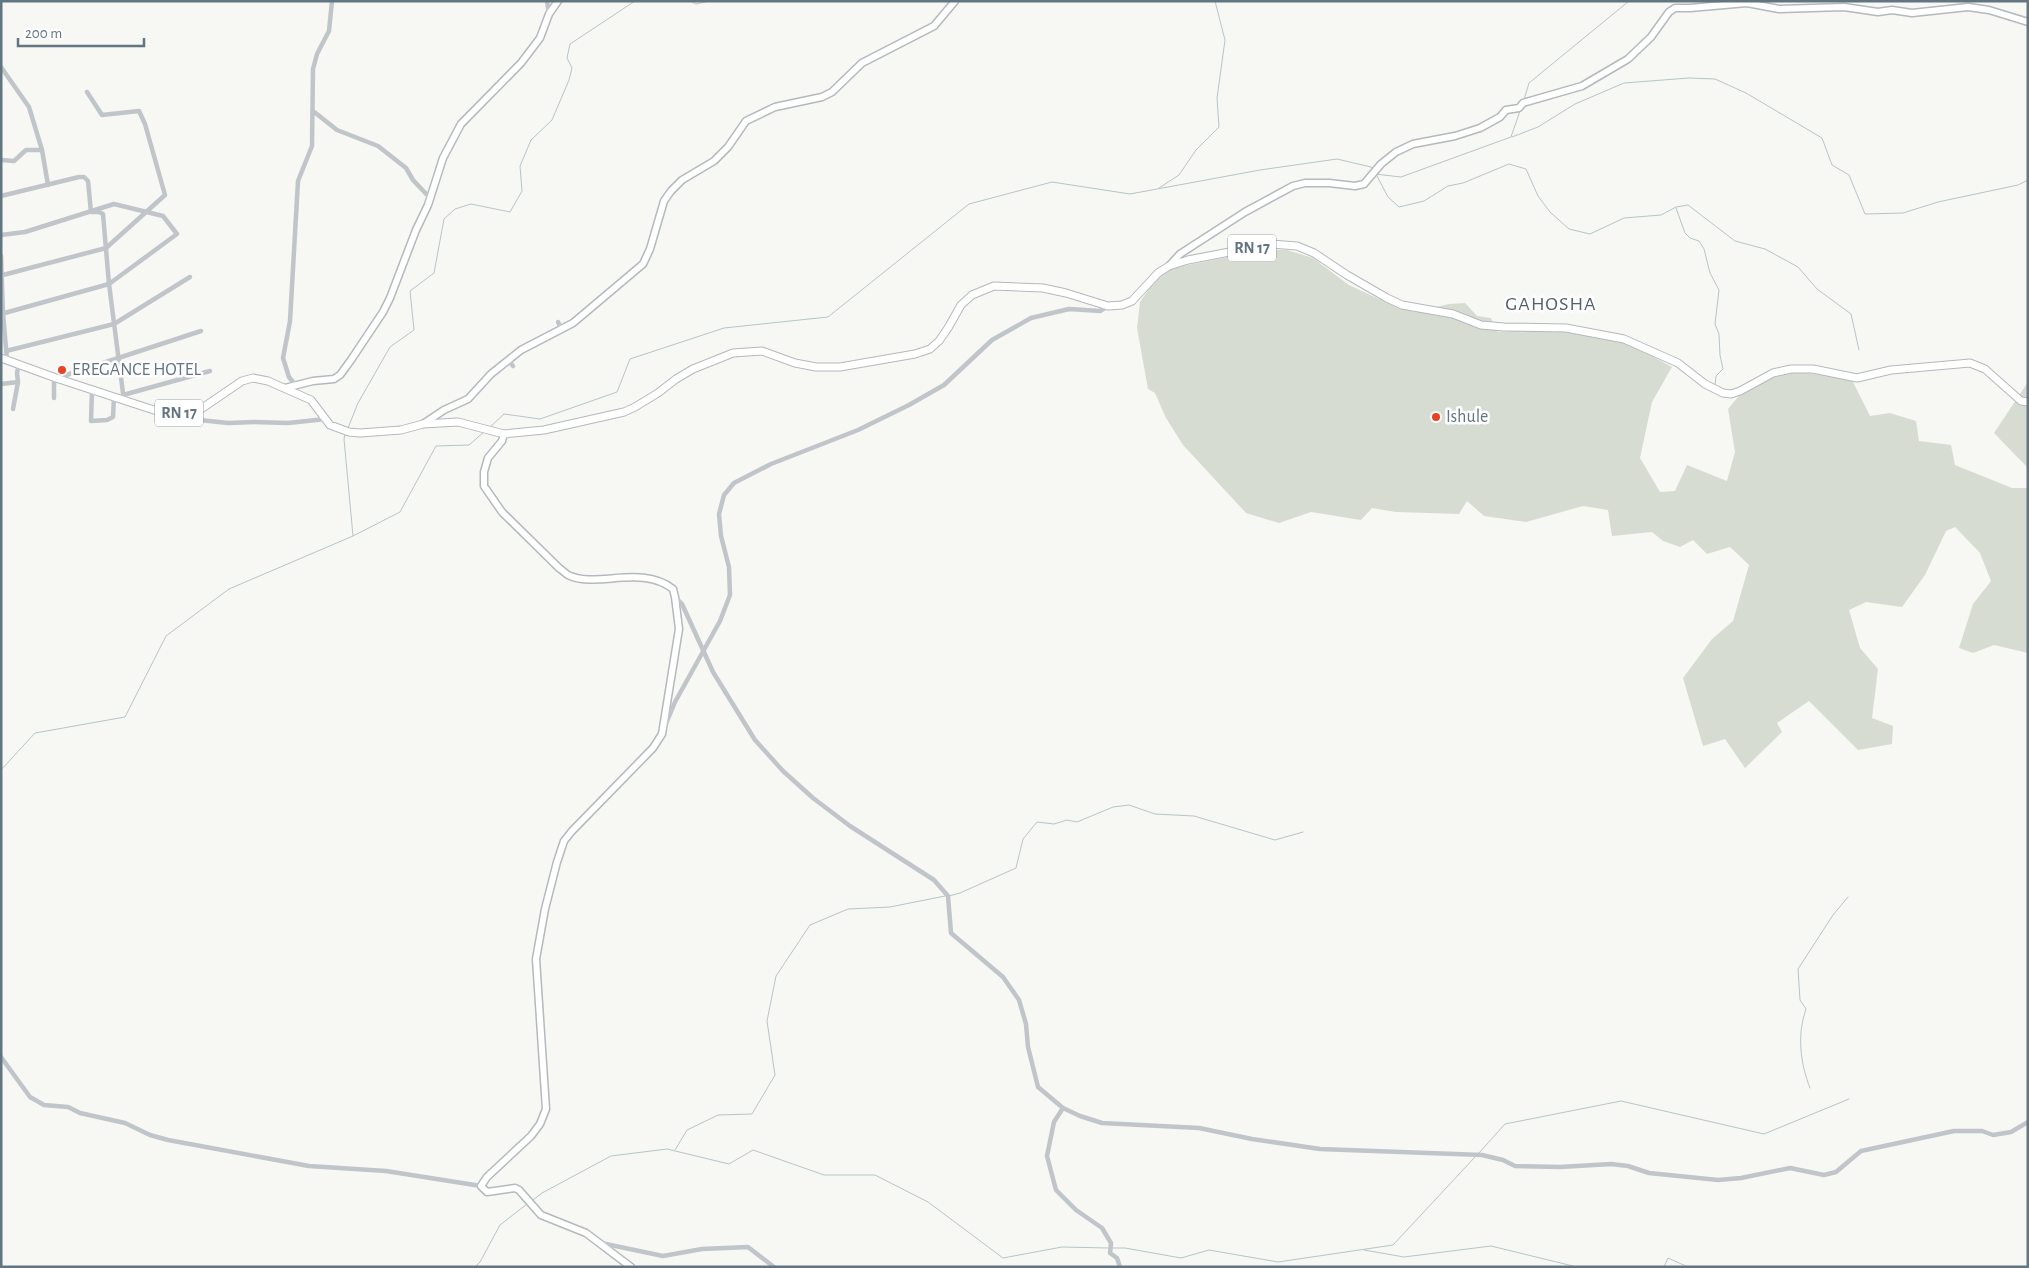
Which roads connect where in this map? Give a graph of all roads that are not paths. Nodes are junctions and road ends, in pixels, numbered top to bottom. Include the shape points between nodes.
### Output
1 (332, 1) edge
2 (548, 1) edge
3 (558, 1) edge
4 (955, 1) edge
5 (549, 14) junction
6 (2028, 22) edge
7 (1, 67) edge
8 (87, 92) dead end
9 (313, 111) junction
10 (42, 150) junction
11 (1, 160) edge
12 (48, 185) junction
13 (1, 196) edge
14 (430, 198) junction
15 (147, 211) junction
16 (91, 212) junction
17 (1, 236) edge
18 (106, 248) junction
19 (1, 256) edge
20 (1169, 266) junction
21 (3, 275) junction
22 (190, 277) dead end
23 (109, 284) junction
24 (1108, 306) junction
25 (2, 314) edge
26 (558, 322) dead end
27 (114, 324) junction
28 (562, 330) junction
29 (201, 331) dead end
30 (5, 356) edge
31 (118, 358) junction
32 (508, 359) junction
33 (19, 364) junction
34 (513, 366) dead end
35 (210, 371) dead end
36 (55, 378) junction
37 (18, 382) junction
38 (1, 384) edge
39 (296, 387) junction
40 (285, 388) junction
41 (92, 390) junction
42 (54, 398) dead end
43 (114, 398) junction
44 (124, 398) junction
45 (2028, 402) edge
46 (13, 409) dead end
47 (171, 414) junction
48 (327, 419) junction
49 (423, 424) junction
50 (504, 434) junction
51 (675, 597) junction
52 (703, 650) junction
53 (662, 734) junction
54 (1, 1057) edge
55 (1063, 1108) junction
56 (2028, 1122) edge
57 (1624, 1166) junction
58 (1625, 1171) dead end
59 (481, 1186) junction
60 (601, 1243) junction
61 (631, 1267) edge
62 (774, 1267) edge
63 (1120, 1267) edge

1 - 9 street via 329,31 313,68
2 - 5 street
3 - 5 street
4 - 28 street via 934,26 862,63 832,92 775,107 746,121 714,161 682,180 671,191 664,201 643,264
5 - 14 street via 540,38 512,74 465,118 443,158
6 - 20 street via 1968,7 1912,13 1844,7 1779,9 1746,3 1674,8 1628,59 1582,86 1522,103 1519,108 1509,109 1480,128 1405,147 1387,158 1367,182 1360,185 1305,183 1293,186 1245,212 1187,250
7 - 10 street via 29,107
8 - 15 street via 102,115 139,112 164,195
9 - 14 street via 337,130 378,146 406,168
9 - 39 street via 312,146 298,181 290,321 283,358
10 - 11 street via 26,150 14,161
10 - 12 street
12 - 13 street
12 - 16 street via 84,177 88,181
14 - 39 street via 383,312 351,360 334,379
15 - 16 street via 114,204
15 - 18 street
15 - 23 street via 163,216 177,234
16 - 17 street
16 - 18 street via 103,214
18 - 21 street
18 - 23 street
19 - 21 street
20 - 24 main road, RN 17 via 1132,301 1122,306
20 - 45 main road, RN 17 via 1271,244 1290,245 1314,253 1402,305 1452,314 1482,325 1566,328 1624,339 1678,363 1722,393 1740,391 1773,373 1791,369 1819,370 1857,378 1891,370 1970,363 1984,368 2021,401
21 - 25 street
22 - 27 street
23 - 25 street
23 - 27 street
24 - 50 main road, RN 17 via 1066,292 994,286 972,295 961,305 939,341 930,349 915,354 840,367 816,367 762,351 733,353 693,369 624,412 544,430
24 - 52 street via 1100,311 1069,309 1031,318 992,340 944,385 858,430 771,464 734,483 724,495 719,514 729,567 730,596
25 - 30 street
26 - 28 street
27 - 30 street
27 - 31 street
28 - 32 street
29 - 31 street
30 - 33 main road, RN 17
31 - 36 street
31 - 44 street
32 - 34 street
32 - 49 street via 468,399
33 - 36 main road, RN 17
33 - 37 street
35 - 44 street
36 - 41 main road, RN 17
36 - 42 street
37 - 38 street
37 - 46 street
39 - 40 street
40 - 47 main road, RN 17 via 253,378 242,381 201,409
40 - 48 main road, RN 17 via 311,400
41 - 43 main road, RN 17
41 - 43 street via 91,421 113,417
43 - 44 main road, RN 17
44 - 47 main road, RN 17 via 163,414
47 - 48 street via 228,424 288,424
48 - 49 main road, RN 17 via 330,425 349,432 375,434
49 - 50 main road, RN 17 via 458,422
50 - 51 street via 488,458 484,486 502,512 559,568 568,575 583,578 658,581 670,587
51 - 52 street via 682,604
51 - 53 street via 678,636
52 - 53 street
52 - 55 street via 755,740 783,770 850,826 934,880 948,896 951,933 1003,977 1019,1000 1038,1087
53 - 59 street via 653,748 564,841 545,909 536,959 546,1109 531,1136
54 - 59 street via 30,1097 44,1106 68,1107 80,1113 125,1123 168,1140 309,1166 386,1171
55 - 57 street via 1102,1122 1199,1128 1252,1140 1320,1149 1482,1155 1515,1166
55 - 63 street via 1054,1122 1047,1156 1056,1190 1076,1210 1102,1228 1111,1243 1110,1253 1117,1258
56 - 57 street via 2011,1132 1993,1135 1982,1131 1954,1131 1861,1151 1836,1172 1824,1175 1790,1168 1718,1180 1649,1173
57 - 58 street
59 - 60 street via 487,1192 515,1188 541,1215 576,1228
60 - 61 street
60 - 62 street via 663,1256 702,1248 748,1247

